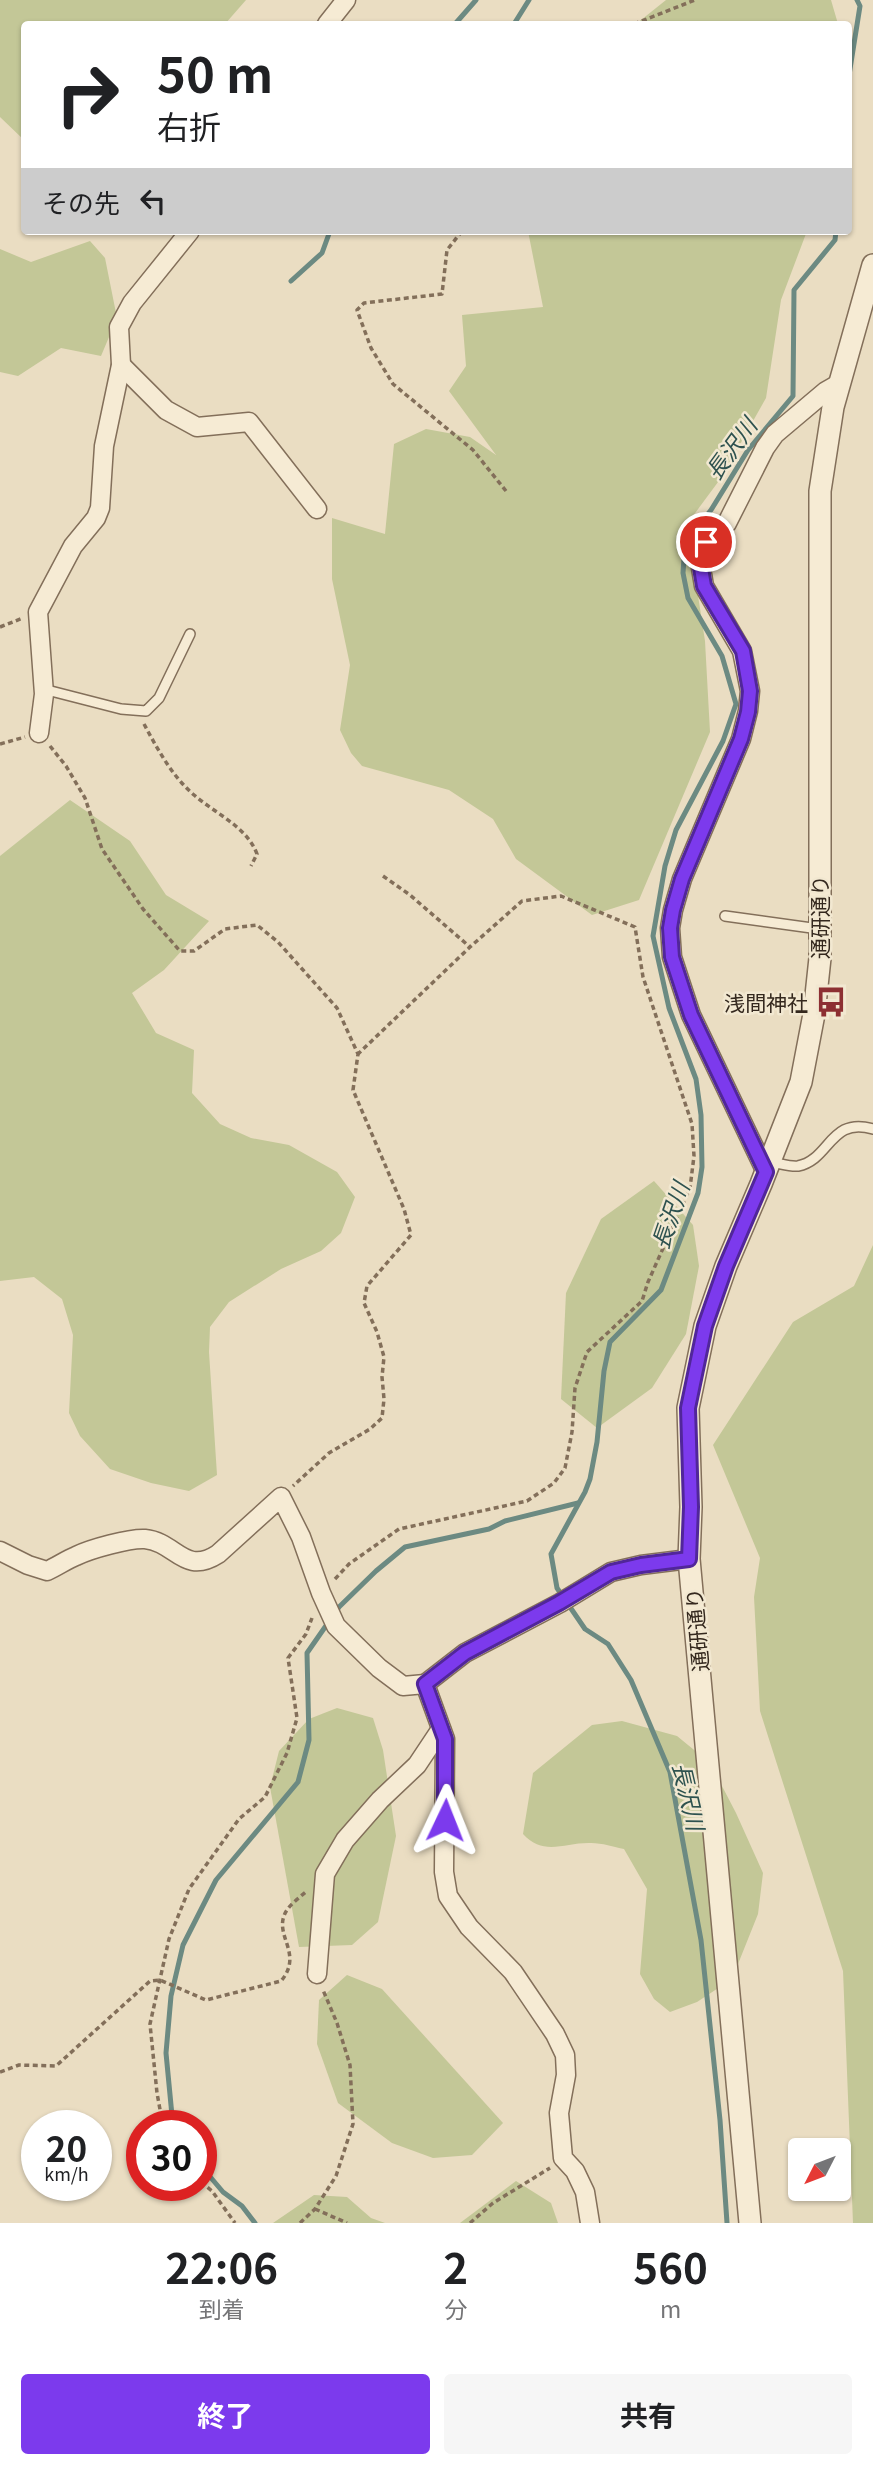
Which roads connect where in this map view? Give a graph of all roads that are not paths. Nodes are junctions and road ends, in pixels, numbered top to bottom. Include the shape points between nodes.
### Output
1 (346, 0) edge
2 (329, 21) edge
3 (187, 235) edge
4 (873, 265) edge
5 (121, 365) junction
6 (840, 383) junction
7 (317, 509) dead end
8 (190, 634) dead end
9 (43, 689) junction
10 (39, 733) road end
11 (725, 916) dead end
12 (819, 929) junction
13 (873, 1129) edge
14 (768, 1167) junction
15 (0, 1551) edge
16 (689, 1559) junction
17 (425, 1684) junction
18 (441, 1729) junction
19 (317, 1974) road end
20 (590, 2223) edge
21 (750, 2223) edge

1 - 2 street
3 - 5 street via 132,303 119,327
4 - 6 street, 通研通り
5 - 7 street via 166,410 198,427 249,422
5 - 9 street via 104,446 100,508 73,546 38,612
6 - 12 street, 通研通り via 820,491
6 - 14 street via 775,434 727,523 706,542 700,562 704,586 743,651 750,691 741,739 682,879 670,928 672,957 691,1015
8 - 9 lane via 159,698 146,711
9 - 10 street
11 - 12 lane
12 - 14 street, 通研通り via 814,1014 801,1082
13 - 14 lane via 845,1127 809,1162
14 - 16 street, 通研通り via 705,1326 688,1408
15 - 17 street via 47,1570 78,1555 144,1539 161,1543 190,1562 206,1562 281,1497 337,1626 402,1686
16 - 17 street via 611,1572 465,1653
16 - 21 street, 通研通り
17 - 18 street
18 - 19 street via 417,1765 345,1840 325,1874
18 - 20 street via 445,1739 444,1872 448,1896 513,1972 565,2055 559,2113 563,2158 585,2192

